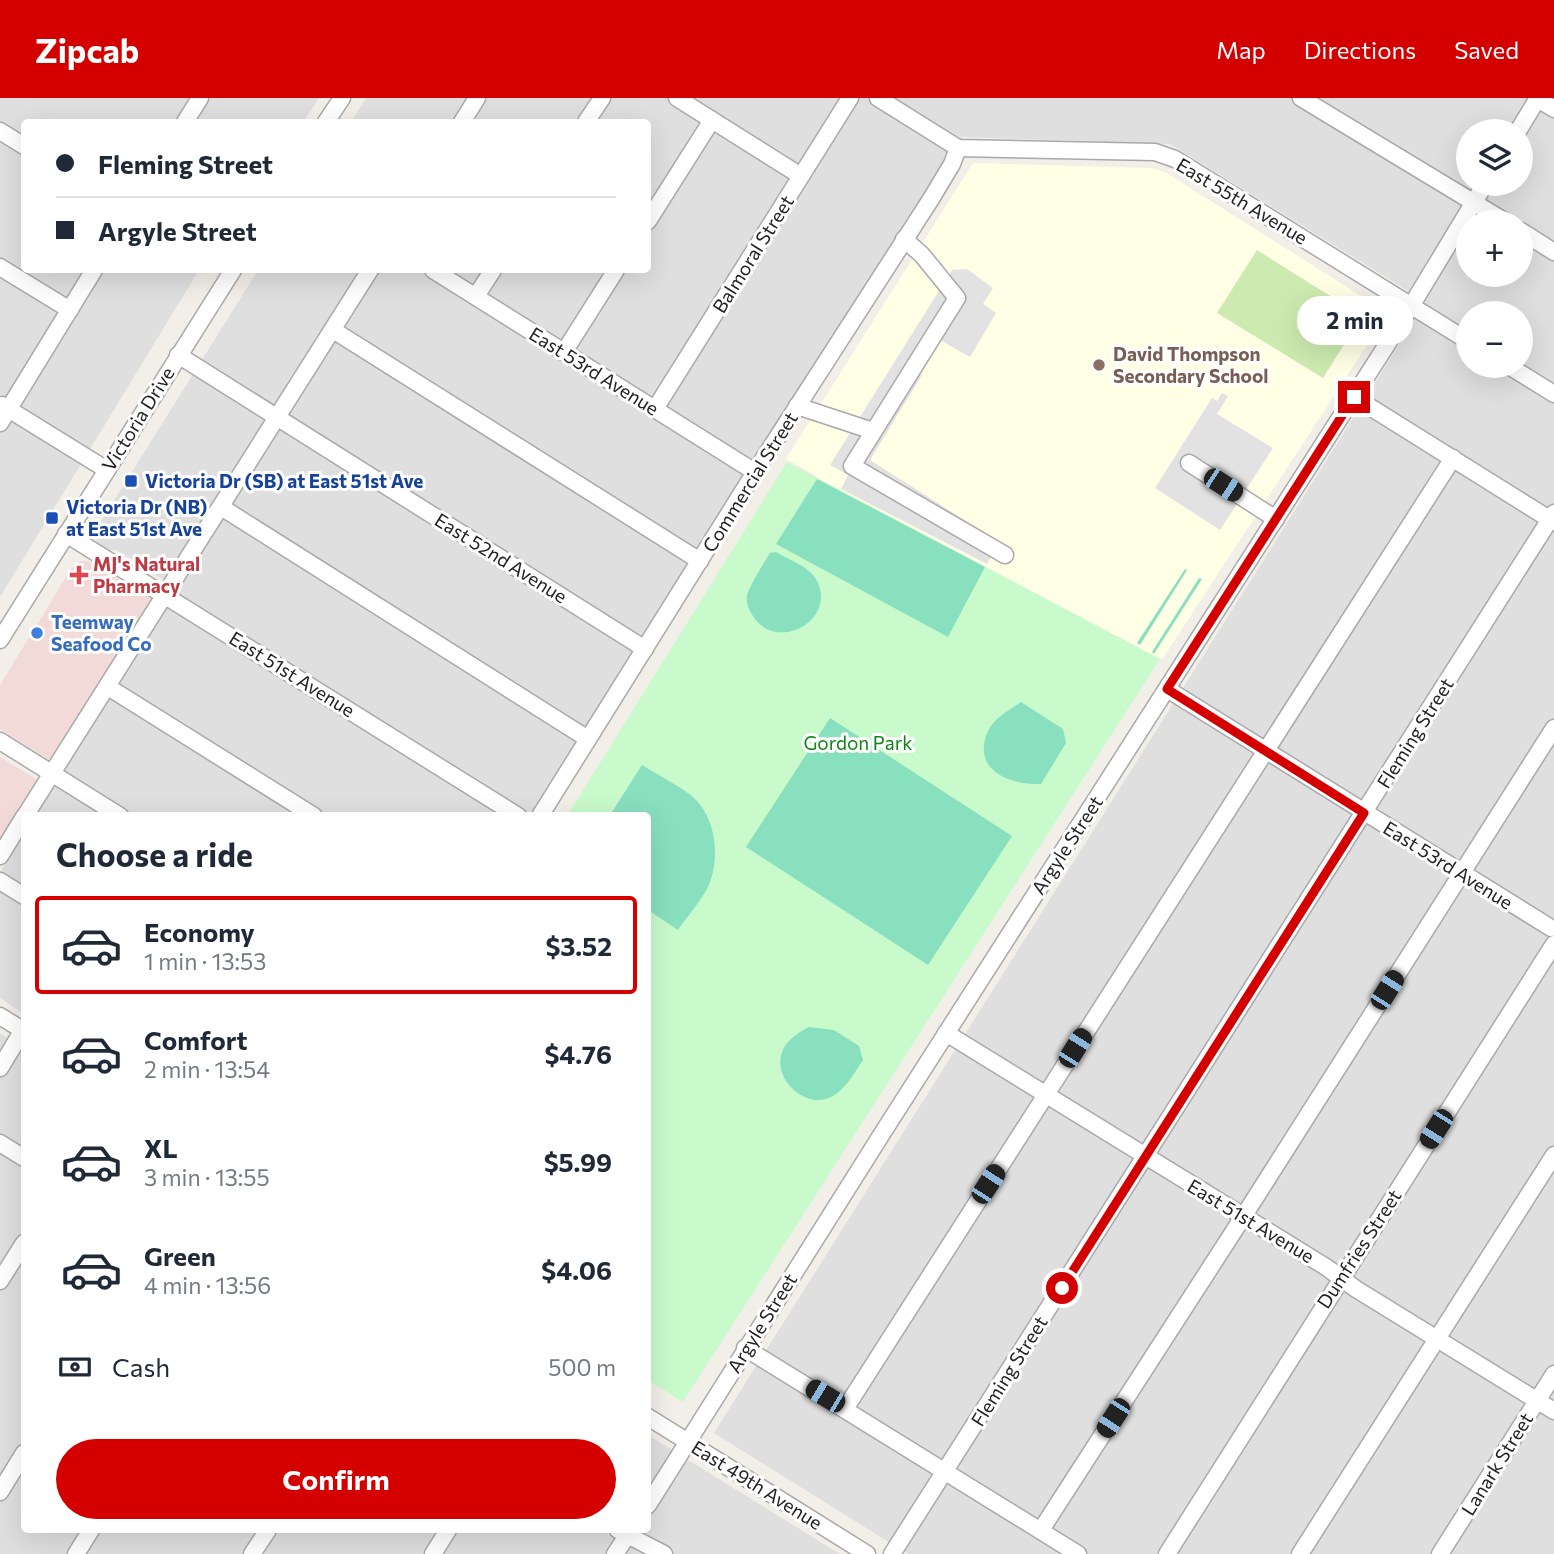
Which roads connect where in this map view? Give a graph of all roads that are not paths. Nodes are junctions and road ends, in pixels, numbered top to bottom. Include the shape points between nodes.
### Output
1 (342, 98) edge
2 (477, 98) edge
3 (601, 98) edge
4 (677, 98) edge
5 (850, 98) edge
6 (878, 98) edge
7 (1301, 98) edge
8 (1537, 98) edge
9 (195, 100) edge
10 (1554, 109) edge
11 (186, 119) edge
12 (328, 119) edge
13 (463, 119) edge
14 (588, 119) edge
15 (1525, 119) edge
16 (712, 120) junction
17 (0, 131) edge
18 (21, 144) edge
19 (958, 148) junction
20 (801, 176) junction
21 (1478, 196) edge
22 (1474, 202) junction
23 (1487, 210) edge
24 (651, 216) edge
25 (904, 239) junction
26 (1533, 239) edge
27 (1554, 252) edge
28 (0, 267) edge
29 (92, 273) edge
30 (229, 273) edge
31 (368, 273) edge
32 (438, 273) edge
33 (491, 273) edge
34 (614, 273) edge
35 (475, 296) junction
36 (1412, 306) junction
37 (69, 310) junction
38 (333, 330) junction
39 (1456, 334) edge
40 (564, 352) junction
41 (178, 355) junction
42 (1528, 378) edge
43 (1554, 394) edge
44 (1354, 397) junction
45 (797, 406) junction
46 (655, 409) junction
47 (3, 412) edge
48 (278, 418) junction
49 (873, 431) junction
50 (1452, 458) junction
51 (1189, 463) dead end
52 (107, 470) junction
53 (755, 472) junction
54 (221, 507) junction
55 (1276, 519) junction
56 (1553, 519) edge
57 (66, 534) junction
58 (1005, 555) dead end
59 (700, 561) junction
60 (165, 595) junction
61 (0, 640) edge
62 (645, 649) junction
63 (108, 687) junction
64 (1167, 689) junction
65 (1554, 727) edge
66 (588, 738) junction
67 (0, 741) edge
68 (1265, 749) junction
69 (52, 773) junction
70 (28, 812) edge
71 (114, 812) edge
72 (308, 812) edge
73 (512, 812) edge
74 (542, 812) edge
75 (1364, 813) junction
76 (21, 822) edge
77 (0, 856) edge
78 (1461, 872) junction
79 (0, 880) edge
80 (21, 894) edge
81 (1553, 935) edge
82 (0, 1016) edge
83 (21, 1029) edge
84 (946, 1033) junction
85 (21, 1036) edge
86 (0, 1068) edge
87 (1046, 1094) junction
88 (0, 1143) edge
89 (1554, 1155) edge
90 (21, 1156) edge
91 (1145, 1156) junction
92 (1243, 1216) junction
93 (21, 1248) edge
94 (1341, 1277) junction
95 (0, 1281) edge
96 (1436, 1339) junction
97 (745, 1348) junction
98 (1554, 1374) edge
99 (1537, 1400) junction
100 (845, 1409) junction
101 (1554, 1411) edge
102 (651, 1419) edge
103 (688, 1442) junction
104 (21, 1458) edge
105 (945, 1472) junction
106 (0, 1492) edge
107 (651, 1500) edge
108 (1041, 1530) junction
109 (89, 1533) edge
110 (266, 1533) edge
111 (446, 1533) edge
112 (624, 1533) edge
113 (628, 1533) edge
114 (76, 1554) edge
115 (252, 1554) edge
116 (433, 1554) edge
117 (615, 1554) edge
118 (664, 1554) edge
119 (867, 1554) edge
120 (892, 1554) edge
121 (1078, 1554) edge
122 (1167, 1554) edge
123 (1300, 1554) edge
124 (1440, 1554) edge

1 - 12 street
2 - 13 street
3 - 14 street
4 - 16 street
5 - 20 street, Balmoral Street
6 - 19 street
7 - 22 street
8 - 10 street
8 - 15 street
9 - 11 street
16 - 20 street
16 - 24 street
17 - 18 street
19 - 25 street, Commercial Street
19 - 36 street, East 55th Avenue via 1155,152 1175,159
20 - 46 street, Balmoral Street
21 - 22 street, Argyle Street
22 - 23 street
22 - 36 street, Argyle Street
25 - 45 street, Commercial Street
25 - 49 street via 957,298
26 - 27 street
28 - 37 street
29 - 37 street
30 - 41 street, Victoria Drive
31 - 38 street
32 - 35 street, East 53rd Avenue
33 - 35 street
34 - 40 street
35 - 40 street, East 53rd Avenue
36 - 39 street, East 55th Avenue
36 - 44 street, Argyle Street
37 - 47 street
38 - 48 street
38 - 59 street
40 - 46 street, East 53rd Avenue
41 - 48 street, East 52nd Avenue
41 - 52 street, Victoria Drive
42 - 43 street
44 - 50 street
44 - 55 street, Argyle Street
45 - 49 street
45 - 53 street, Commercial Street
46 - 53 street, East 53rd Avenue
47 - 52 street
48 - 54 street
48 - 62 street, East 52nd Avenue
49 - 58 street via 852,466
50 - 56 street
50 - 68 street
51 - 55 street
52 - 57 street, Victoria Drive
53 - 59 street, Commercial Street
54 - 60 street
54 - 66 street
55 - 64 street, Argyle Street
56 - 75 street, Fleming Street
57 - 60 street, East 51st Avenue
57 - 61 street, Victoria Drive
59 - 62 street, Commercial Street
60 - 63 street
60 - 73 street, East 51st Avenue
62 - 66 street, Commercial Street
63 - 69 street
63 - 72 street
64 - 68 street, East 53rd Avenue
64 - 84 street, Argyle Street
65 - 78 street
66 - 74 street, Commercial Street
67 - 69 street
68 - 75 street, East 53rd Avenue
68 - 87 street
69 - 70 street
69 - 71 street
75 - 78 street, East 53rd Avenue
75 - 91 street, Fleming Street
76 - 77 street
78 - 81 street, East 53rd Avenue
78 - 92 street
79 - 80 street
81 - 94 street, Dumfries Street
82 - 83 street
84 - 87 street, East 51st Avenue
84 - 97 street, Argyle Street
85 - 86 street
87 - 91 street, East 51st Avenue
87 - 100 street
88 - 90 street
89 - 96 street
91 - 92 street, East 51st Avenue
91 - 105 street, Fleming Street
92 - 94 street, East 51st Avenue
92 - 108 street
93 - 95 street
94 - 96 street, East 51st Avenue
94 - 122 street, Dumfries Street
96 - 99 street, East 51st Avenue
96 - 123 street
97 - 100 street
97 - 103 street, Argyle Street
98 - 99 street, Lanark Street
99 - 101 street, East 51st Avenue
99 - 124 street, Lanark Street
100 - 105 street
102 - 103 street, East 49th Avenue
103 - 107 street, Argyle Street
103 - 119 street, East 49th Avenue
104 - 106 street
105 - 108 street
105 - 120 street, Fleming Street
108 - 121 street
109 - 114 street
110 - 115 street
111 - 116 street
112 - 117 street
113 - 118 street

